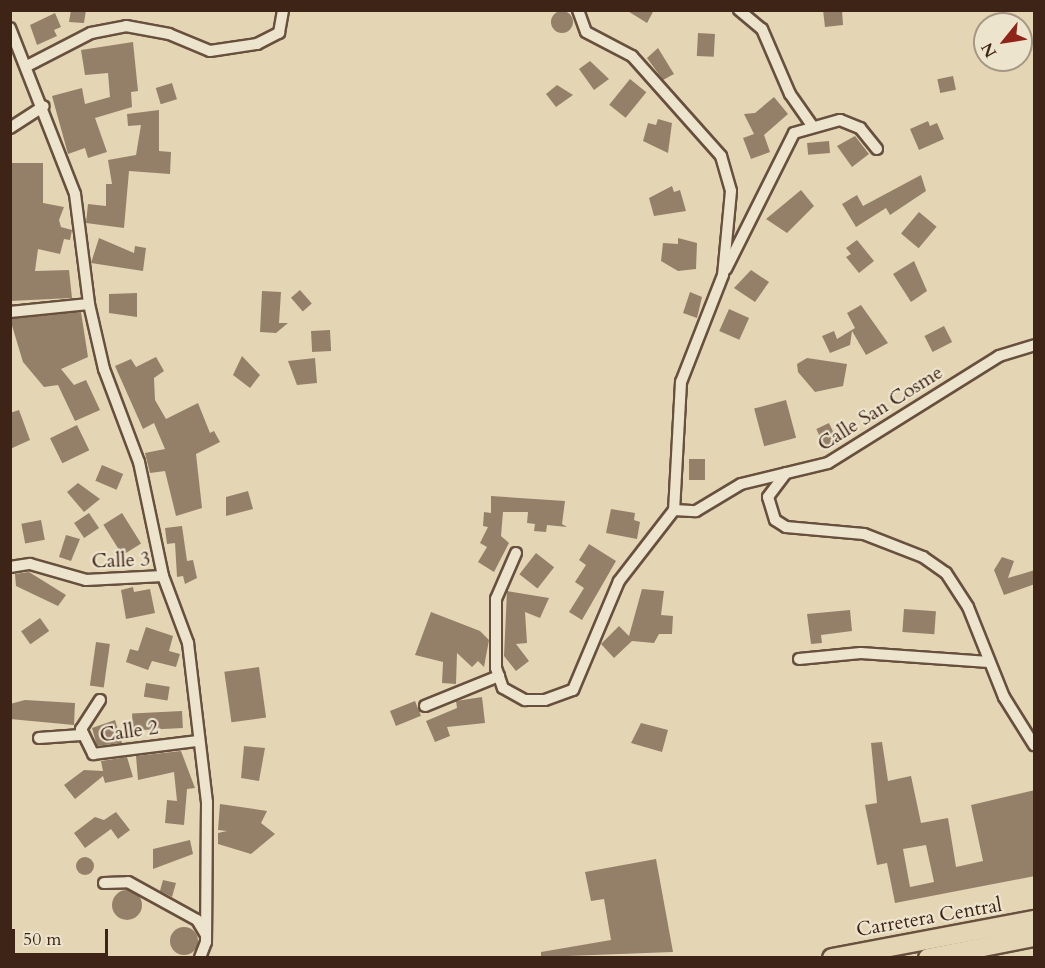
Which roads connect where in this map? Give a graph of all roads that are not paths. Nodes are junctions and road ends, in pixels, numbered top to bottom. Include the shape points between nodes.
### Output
1 (283, 10) edge
2 (578, 10) edge
3 (738, 10) edge
4 (10, 28) edge
5 (27, 66) junction
6 (44, 106) junction
7 (812, 125) junction
8 (10, 128) edge
9 (877, 149) dead end
10 (723, 274) junction
11 (89, 304) junction
12 (10, 312) edge
13 (1035, 345) edge
14 (786, 473) junction
15 (674, 510) junction
16 (516, 553) dead end
17 (10, 567) edge
18 (163, 576) junction
19 (799, 659) dead end
20 (989, 662) junction
21 (499, 676) junction
22 (100, 700) dead end
23 (425, 706) dead end
24 (81, 735) junction
25 (39, 738) dead end
26 (198, 741) junction
27 (1035, 745) edge
28 (104, 883) dead end
29 (1035, 920) edge
30 (206, 935) junction
31 (1035, 937) edge
32 (200, 957) edge
33 (832, 957) edge
34 (928, 957) edge

1 - 5 street via 279,33 257,44 210,51 169,34 126,26 91,33
2 - 10 street via 586,32 632,56 721,156 731,191
3 - 7 street via 762,29 790,94
4 - 5 street
5 - 6 street
6 - 8 street
6 - 11 street via 75,194
7 - 9 street via 840,120 860,128
7 - 10 street via 794,133
10 - 15 street via 681,382
11 - 12 street
11 - 18 street via 104,369 139,462
13 - 14 street, Calle San Cosme via 999,356 828,463
14 - 15 street, Calle San Cosme via 741,484 696,511
14 - 20 street via 768,497 775,520 786,527 864,534 923,557 960,590
15 - 21 street via 620,581 573,690 525,700 503,688
16 - 21 street via 496,599
17 - 18 street, Calle 3 via 30,564 86,580
18 - 26 street via 188,643
19 - 20 street via 861,653
20 - 27 street via 1004,697
21 - 23 street
22 - 24 street, Calle 2
24 - 25 street
24 - 26 street, Calle 2 via 93,754
26 - 30 street via 207,802
28 - 30 street via 128,882 197,920
29 - 33 highway, Carretera Central
30 - 32 street
31 - 34 highway, Carretera Central

